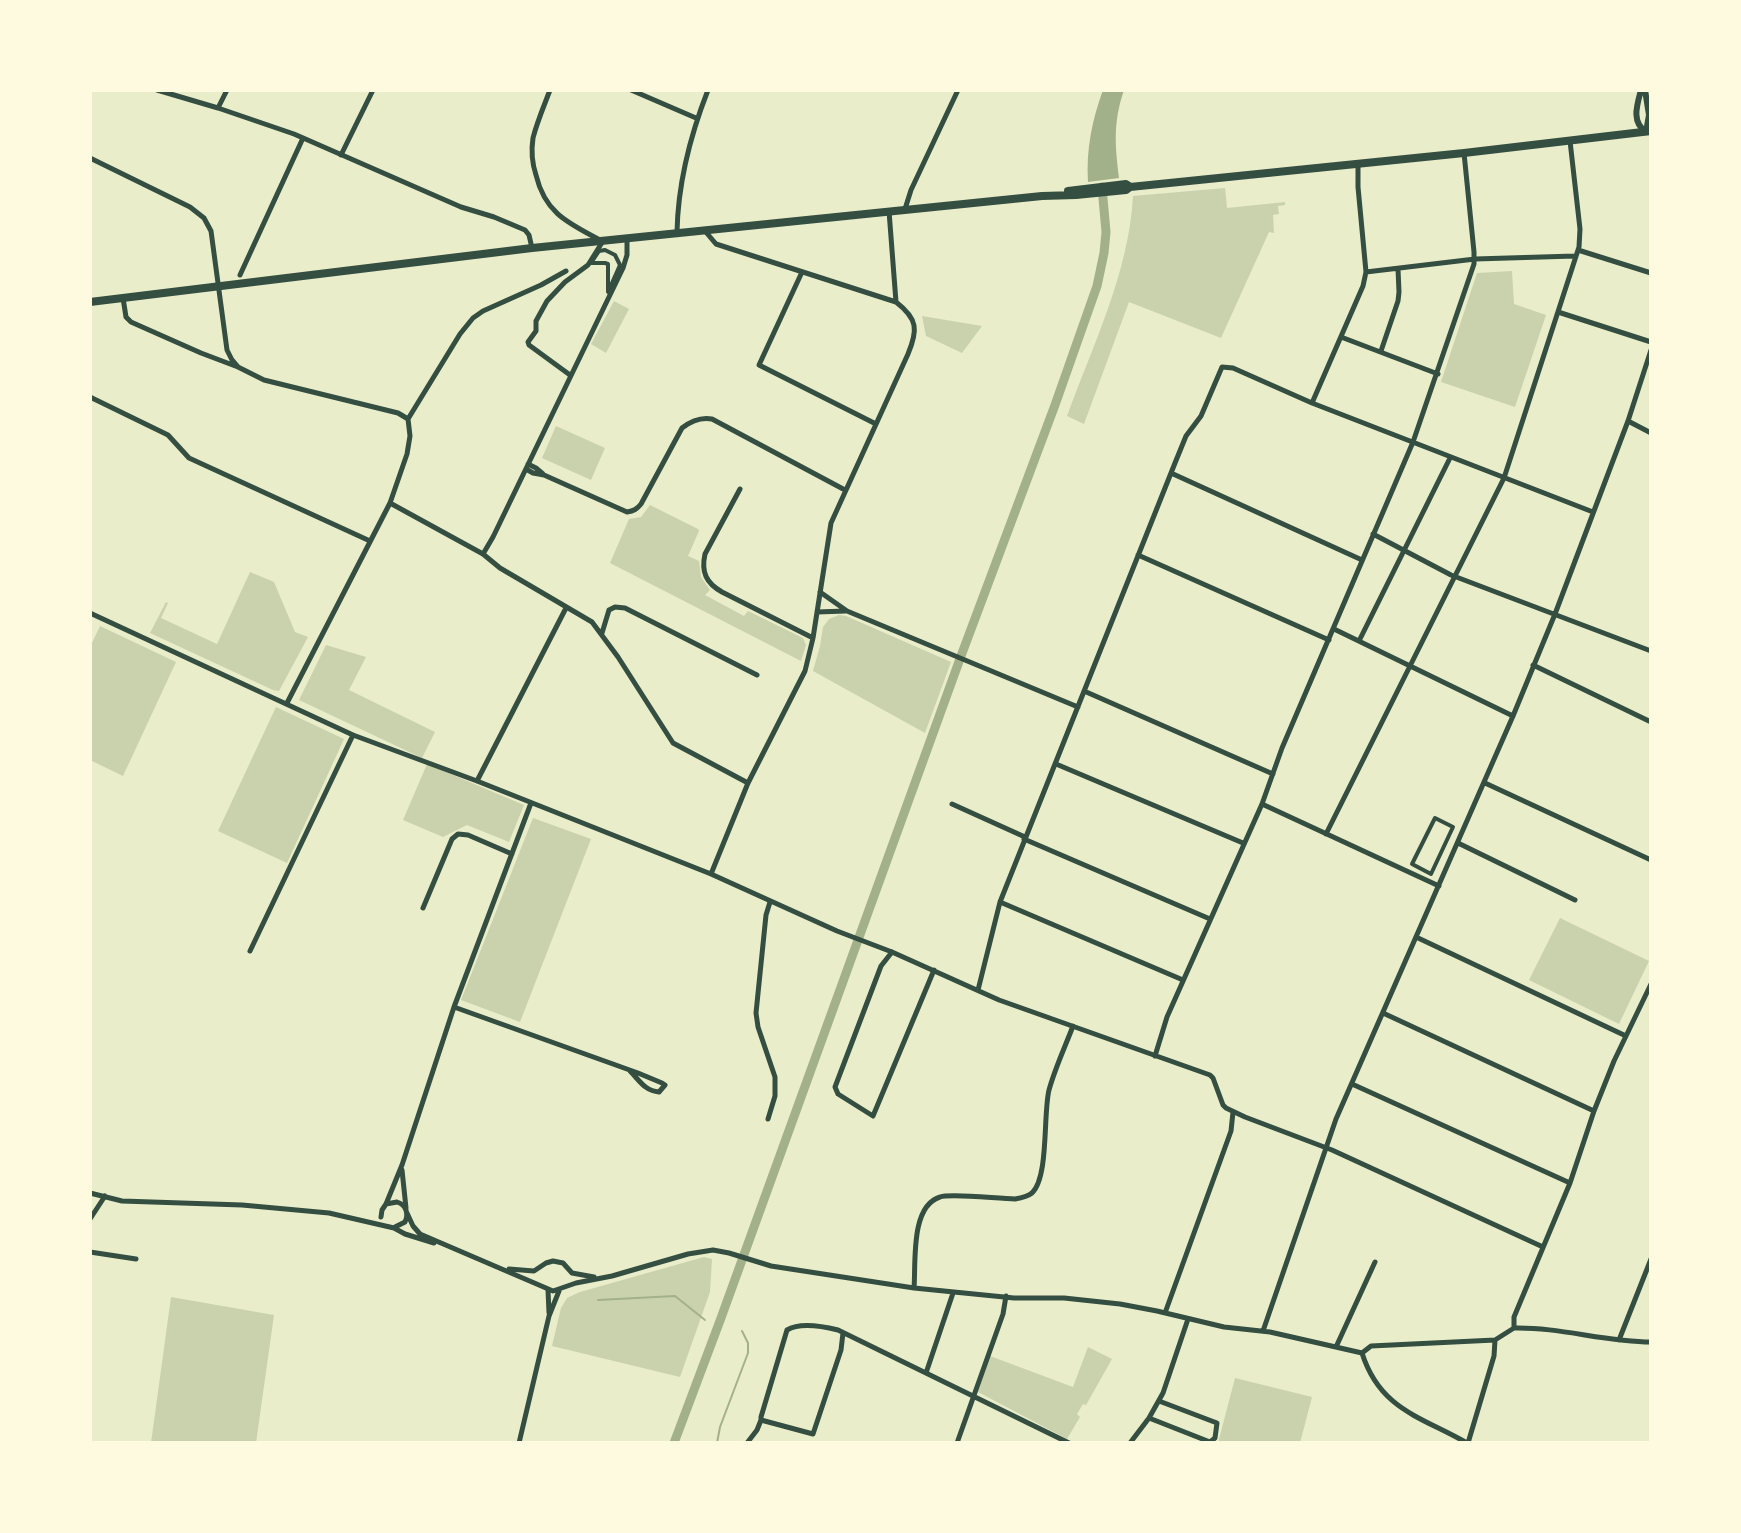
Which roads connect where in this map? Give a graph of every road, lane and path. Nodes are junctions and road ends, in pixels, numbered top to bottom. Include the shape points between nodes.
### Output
1 (157, 90) edge
2 (227, 90) edge
3 (373, 90) edge
4 (550, 90) edge
5 (631, 90) edge
6 (708, 90) edge
7 (958, 90) edge
8 (1643, 90) edge
9 (218, 108) junction
10 (696, 118) junction
11 (1648, 132) edge
12 (303, 138) junction
13 (1570, 141) junction
14 (1464, 153) junction
15 (341, 155) junction
16 (90, 158) edge
17 (1358, 162) junction
18 (905, 209) junction
19 (889, 210) junction
20 (704, 229) junction
21 (677, 232) junction
22 (627, 238) junction
23 (602, 240) junction
24 (532, 248) junction
25 (1576, 253) junction
26 (1475, 259) junction
27 (620, 265) joint
28 (1398, 269) junction
29 (566, 271) dead end
30 (802, 272) junction
31 (1366, 272) junction
32 (1651, 273) edge
33 (240, 275) dead end
34 (218, 287) junction
35 (123, 298) junction
36 (90, 302) edge
37 (896, 302) junction
38 (1558, 312) junction
39 (1341, 337) junction
40 (1651, 342) edge
41 (1651, 350) edge
42 (1381, 351) junction
43 (238, 367) junction
44 (1438, 374) junction
45 (570, 375) junction
46 (90, 397) edge
47 (1312, 403) junction
48 (408, 419) junction
49 (1628, 421) junction
50 (876, 424) junction
51 (1651, 433) edge
52 (1413, 442) junction
53 (1450, 458) junction
54 (527, 466) junction
55 (1171, 473) junction
56 (1504, 478) junction
57 (740, 489) dead end
58 (845, 490) junction
59 (390, 503) junction
60 (1593, 512) junction
61 (1373, 534) junction
62 (370, 541) junction
63 (1405, 551) junction
64 (483, 554) junction
65 (1138, 555) junction
66 (1362, 560) junction
67 (1455, 576) junction
68 (819, 592) junction
69 (566, 608) junction
70 (847, 611) junction
71 (817, 612) junction
72 (90, 613) edge
73 (1555, 614) junction
74 (1334, 629) junction
75 (602, 634) junction
76 (813, 638) junction
77 (1329, 640) junction
78 (1359, 641) junction
79 (1651, 651) edge
80 (1533, 665) junction
81 (1410, 666) junction
82 (757, 675) dead end
83 (1084, 691) junction
84 (287, 703) junction
85 (1078, 707) junction
86 (1513, 716) junction
87 (1651, 722) edge
88 (353, 735) junction
89 (1056, 764) junction
90 (1273, 774) junction
91 (477, 781) junction
92 (748, 783) junction
93 (1485, 783) junction
94 (531, 803) junction
95 (952, 804) dead end
96 (1262, 804) junction
97 (1326, 834) junction
98 (1025, 838) junction
99 (1243, 843) junction
100 (1458, 843) junction
101 (512, 854) junction
102 (1651, 860) edge
103 (711, 874) junction
104 (1431, 874) joint
105 (1439, 886) junction
106 (1575, 900) dead end
107 (770, 902) junction
108 (1000, 902) junction
109 (423, 908) dead end
110 (1210, 919) junction
111 (1416, 937) junction
112 (250, 951) dead end
113 (892, 952) junction
114 (934, 970) junction
115 (1183, 980) junction
116 (1651, 984) edge
117 (978, 990) junction
118 (454, 1007) junction
119 (1383, 1013) junction
120 (1073, 1026) junction
121 (1626, 1036) junction
122 (1155, 1056) junction
123 (630, 1071) junction
124 (1352, 1084) junction
125 (1594, 1111) junction
126 (1233, 1112) junction
127 (1245, 1117) junction
128 (768, 1119) dead end
129 (1231, 1131) junction
130 (1325, 1147) junction
131 (402, 1165) junction
132 (1570, 1183) junction
133 (92, 1194) edge
134 (105, 1196) junction
135 (386, 1204) junction
136 (406, 1211) junction
137 (381, 1217) junction
138 (90, 1219) edge
139 (366, 1220) junction
140 (391, 1227) junction
141 (447, 1246) junction
142 (1543, 1247) junction
143 (90, 1252) edge
144 (136, 1259) dead end
145 (1651, 1259) edge
146 (1375, 1262) dead end
147 (501, 1268) junction
148 (540, 1268) junction
149 (567, 1269) junction
150 (599, 1278) junction
151 (565, 1286) junction
152 (914, 1288) junction
153 (546, 1289) junction
154 (559, 1291) junction
155 (953, 1293) junction
156 (1006, 1296) junction
157 (1165, 1313) junction
158 (549, 1316) junction
159 (1188, 1319) junction
160 (1514, 1328) junction
161 (1263, 1331) junction
162 (843, 1333) junction
163 (852, 1338) junction
164 (1495, 1340) junction
165 (1619, 1340) junction
166 (1651, 1342) edge
167 (1336, 1347) junction
168 (841, 1350) junction
169 (1362, 1353) junction
170 (926, 1373) junction
171 (974, 1397) junction
172 (1159, 1401) junction
173 (1149, 1418) junction
174 (761, 1420) junction
175 (519, 1443) edge
176 (747, 1443) edge
177 (957, 1443) edge
178 (1069, 1443) edge
179 (1130, 1443) edge
180 (1468, 1443) edge

1 - 9 street
2 - 9 street
3 - 15 street
4 - 23 street via 532,143 538,185 560,217
5 - 10 street
6 - 10 street
7 - 18 street
8 - 11 street
8 - 11 street via 1636,122
9 - 12 street
10 - 21 street
11 - 13 main road
12 - 15 street
12 - 33 street
13 - 14 main road
13 - 25 street via 1580,229
14 - 17 main road
14 - 26 street
15 - 24 street via 525,230
16 - 34 street via 201,215 211,231
17 - 18 main road
17 - 31 street
18 - 19 main road
19 - 20 main road
19 - 37 street
20 - 21 main road
20 - 30 street via 716,244
21 - 22 main road
22 - 23 main road
22 - 45 street via 623,268
23 - 24 main road
23 - 45 street via 588,265 546,302 528,342
24 - 34 main road
25 - 26 street
25 - 32 street
25 - 38 street
26 - 28 street
26 - 44 street
27 - 27 street via 605,250 591,263 608,264 608,292
28 - 31 street
28 - 42 street via 1398,301
29 - 48 street via 473,318
30 - 37 street
30 - 50 street via 759,365
31 - 39 street
34 - 35 main road
34 - 43 street via 227,350
35 - 36 main road
35 - 43 street via 131,322
37 - 50 street via 913,320 914,338
38 - 40 street
38 - 56 street
39 - 42 street
39 - 47 street
41 - 49 street
42 - 44 street
43 - 48 street via 264,380
44 - 52 street
45 - 54 street
46 - 62 street via 168,435 189,458
47 - 52 street
47 - 55 street via 1222,367
48 - 59 street via 407,454
49 - 51 street
49 - 60 street
50 - 58 street
52 - 53 street
52 - 61 street
53 - 56 street
53 - 63 street
54 - 58 street via 627,512 635,510 677,434 688,423 705,418
54 - 64 street
55 - 65 street
55 - 66 street
56 - 60 street
56 - 67 street
57 - 76 street via 705,554 707,579 713,587
58 - 68 street via 831,523
59 - 62 street
59 - 64 street
60 - 73 street
61 - 63 street
61 - 66 street
62 - 84 street
63 - 67 street
63 - 78 street
64 - 69 street
65 - 77 street
65 - 83 street
66 - 74 street
67 - 73 street
67 - 81 street
68 - 70 street
68 - 71 street
69 - 75 street
69 - 91 street
70 - 71 street
70 - 85 street
71 - 76 street
72 - 84 street
73 - 79 street
73 - 80 street
74 - 77 street
74 - 78 street
75 - 82 street via 609,610 625,608
75 - 92 street via 673,743
76 - 92 street via 805,671
77 - 90 street
78 - 81 street
80 - 86 street
80 - 87 street
81 - 86 street
81 - 97 street
83 - 85 street
83 - 90 street
84 - 88 street
85 - 89 street
86 - 93 street
88 - 91 street
88 - 112 street
89 - 98 street
89 - 99 street
90 - 96 street
91 - 94 street
92 - 103 street
93 - 100 street
93 - 102 street
94 - 101 street
94 - 103 street
95 - 98 street
96 - 97 street
96 - 99 street
97 - 105 street
98 - 108 street
98 - 110 street
99 - 110 street
100 - 105 street
100 - 106 street
101 - 109 street via 458,834
101 - 118 street
103 - 107 street
104 - 104 street via 1453,827 1435,818 1412,864
105 - 111 street
107 - 113 street
107 - 128 street via 756,1005 775,1077
108 - 115 street
108 - 117 street
110 - 115 street
111 - 119 street
111 - 121 street
113 - 114 street
113 - 114 street via 881,966 835,1087 873,1116
114 - 117 street
115 - 122 street
116 - 121 street
117 - 120 street
118 - 123 street
118 - 131 street
119 - 124 street
119 - 125 street
120 - 122 street
120 - 152 street via 1050,1087 1037,1186 1015,1199 945,1196 931,1201 918,1224
121 - 125 street
122 - 126 street via 1212,1077 1223,1105
123 - 123 street via 662,1083 664,1088 648,1089
124 - 130 street
124 - 132 street
125 - 132 street
126 - 127 street
126 - 129 street
127 - 129 street
127 - 130 street
129 - 157 street
130 - 142 street
130 - 161 street
131 - 135 street
131 - 136 street
132 - 142 street
133 - 134 street
134 - 138 street
134 - 139 street via 307,1210
135 - 136 street via 397,1202
135 - 137 street
136 - 140 street via 402,1225
136 - 141 street via 416,1231
137 - 139 street
137 - 140 street
139 - 140 street
140 - 141 street
141 - 147 street
142 - 160 street
143 - 144 street
145 - 165 street
146 - 167 street
147 - 148 street
147 - 153 street
148 - 149 street via 553,1261
148 - 153 street via 539,1281
149 - 150 street
149 - 151 street
150 - 151 street
150 - 152 street via 713,1250 762,1265
151 - 154 street
152 - 155 street
153 - 154 street
153 - 158 street
154 - 158 street
155 - 156 street
155 - 170 street
156 - 157 street via 1093,1301
156 - 171 street
157 - 159 street
158 - 175 street
159 - 161 street
159 - 172 street
160 - 164 street
160 - 165 street
161 - 167 street
162 - 163 street
162 - 168 street
162 - 174 street via 796,1325 787,1330
163 - 168 street
163 - 170 street
164 - 169 street via 1371,1346
164 - 180 street
165 - 166 street
167 - 169 street
168 - 174 street via 813,1434
169 - 180 street via 1394,1404
170 - 171 street
171 - 177 street
171 - 178 street
172 - 173 street
172 - 173 street via 1217,1423 1215,1438 1210,1442
173 - 179 street
174 - 176 street

